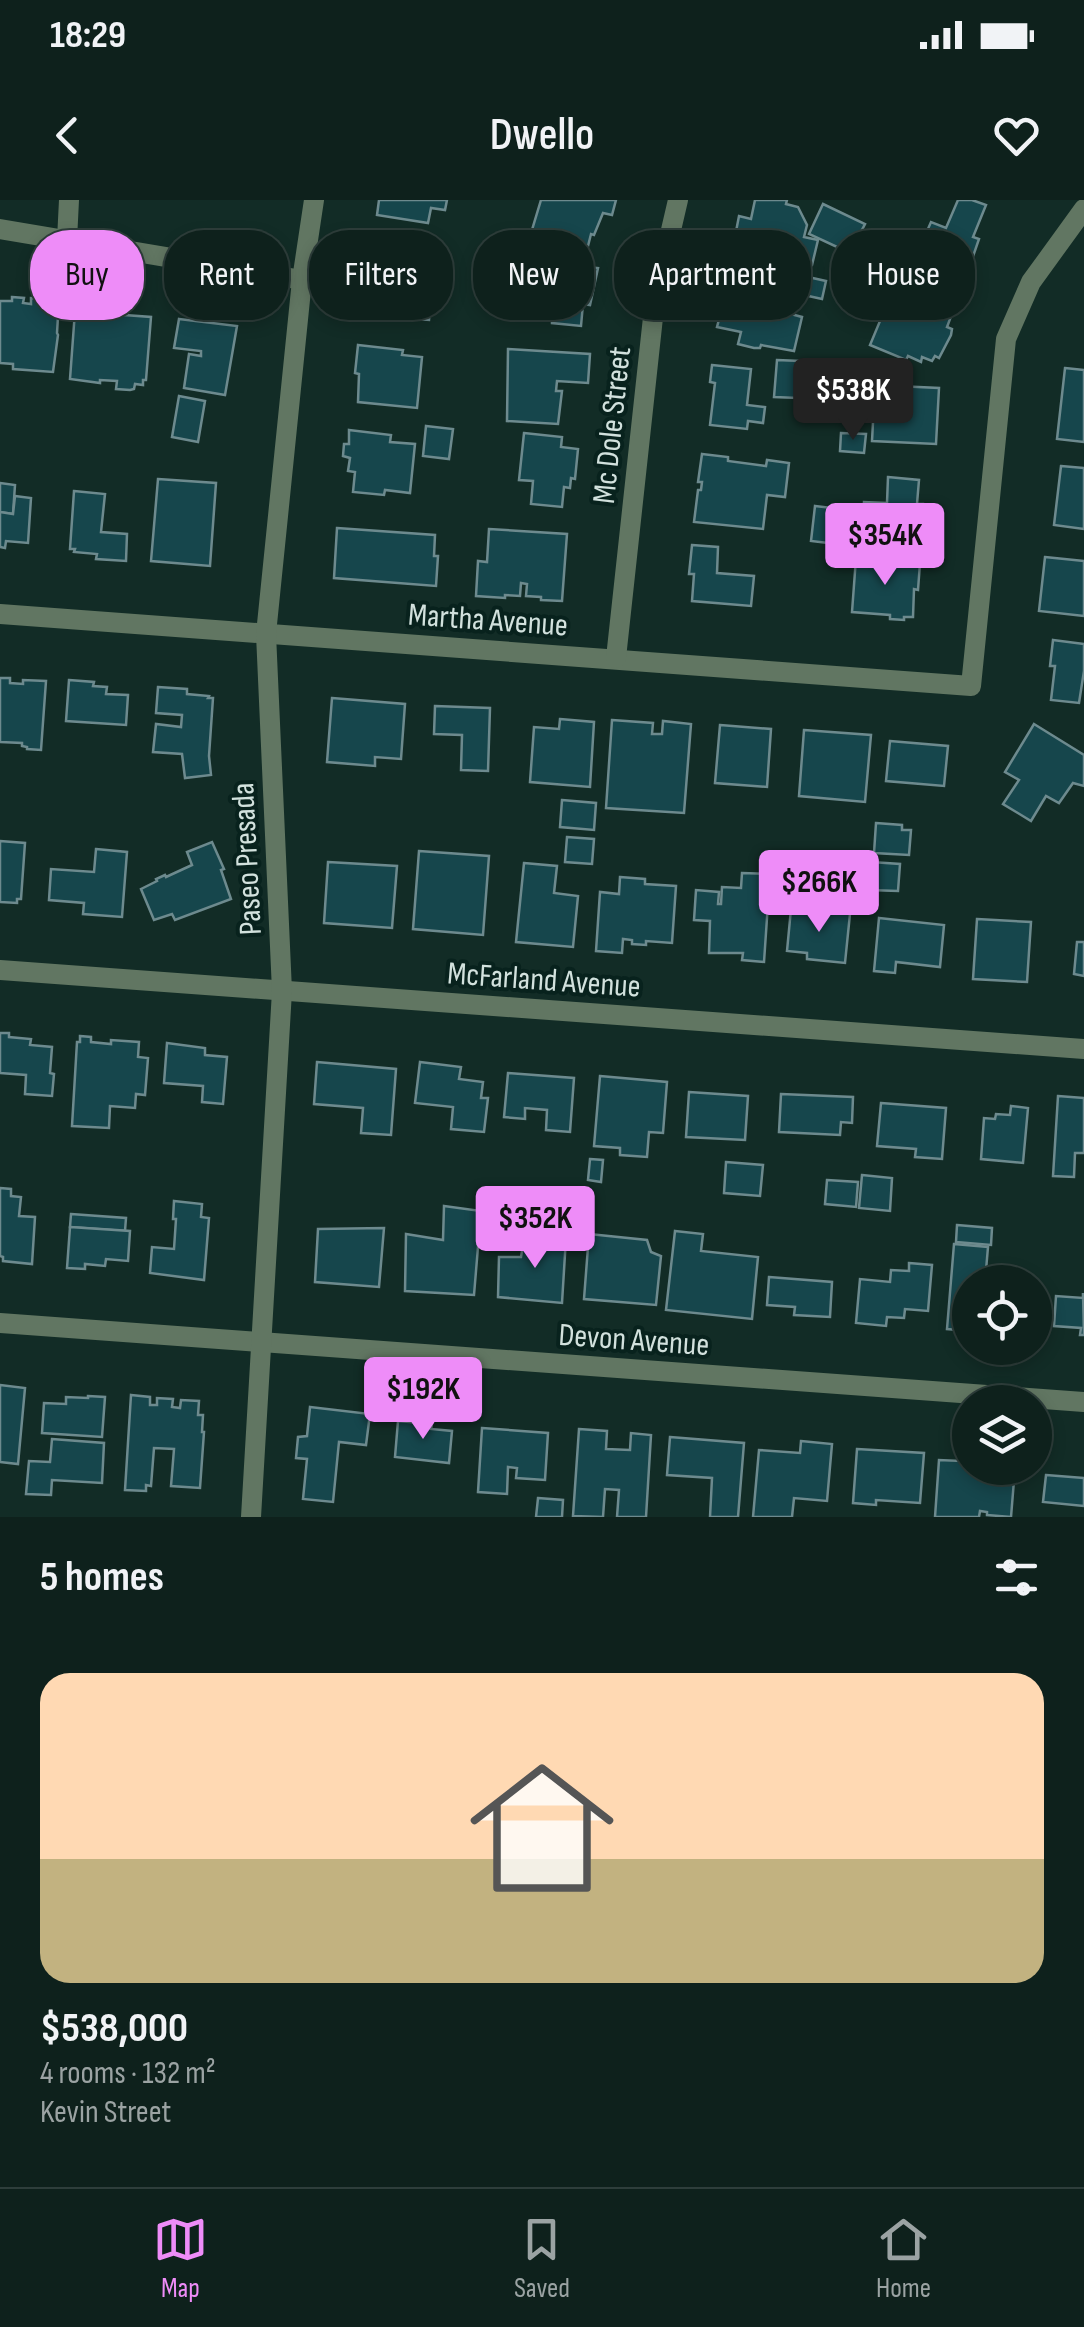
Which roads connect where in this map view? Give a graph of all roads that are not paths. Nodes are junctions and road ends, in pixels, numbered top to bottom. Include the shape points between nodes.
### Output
1 (69, 200) edge
2 (314, 200) edge
3 (678, 200) edge
4 (1084, 210) edge
5 (0, 229) edge
6 (67, 230) edge
7 (30, 234) edge
8 (144, 253) edge
9 (302, 280) junction
10 (0, 614) edge
11 (266, 634) junction
12 (616, 658) junction
13 (0, 970) edge
14 (282, 990) junction
15 (1084, 1049) edge
16 (0, 1323) edge
17 (261, 1342) junction
18 (1084, 1402) edge
19 (251, 1517) edge

1 - 6 street
2 - 9 street, Paseo Presada
3 - 12 street, Mc Dole Street via 655,299
4 - 12 street, Martha Avenue via 1032,282 1006,339 971,686
5 - 7 street
8 - 9 street
9 - 11 street, Paseo Presada
10 - 11 street, Martha Avenue
11 - 12 street, Martha Avenue
11 - 14 street, Paseo Presada
13 - 14 street, McFarland Avenue
14 - 15 street, McFarland Avenue
14 - 17 street, Paseo Presada
16 - 17 street, Devon Avenue
17 - 18 street, Devon Avenue
17 - 19 street, Paseo Presada

